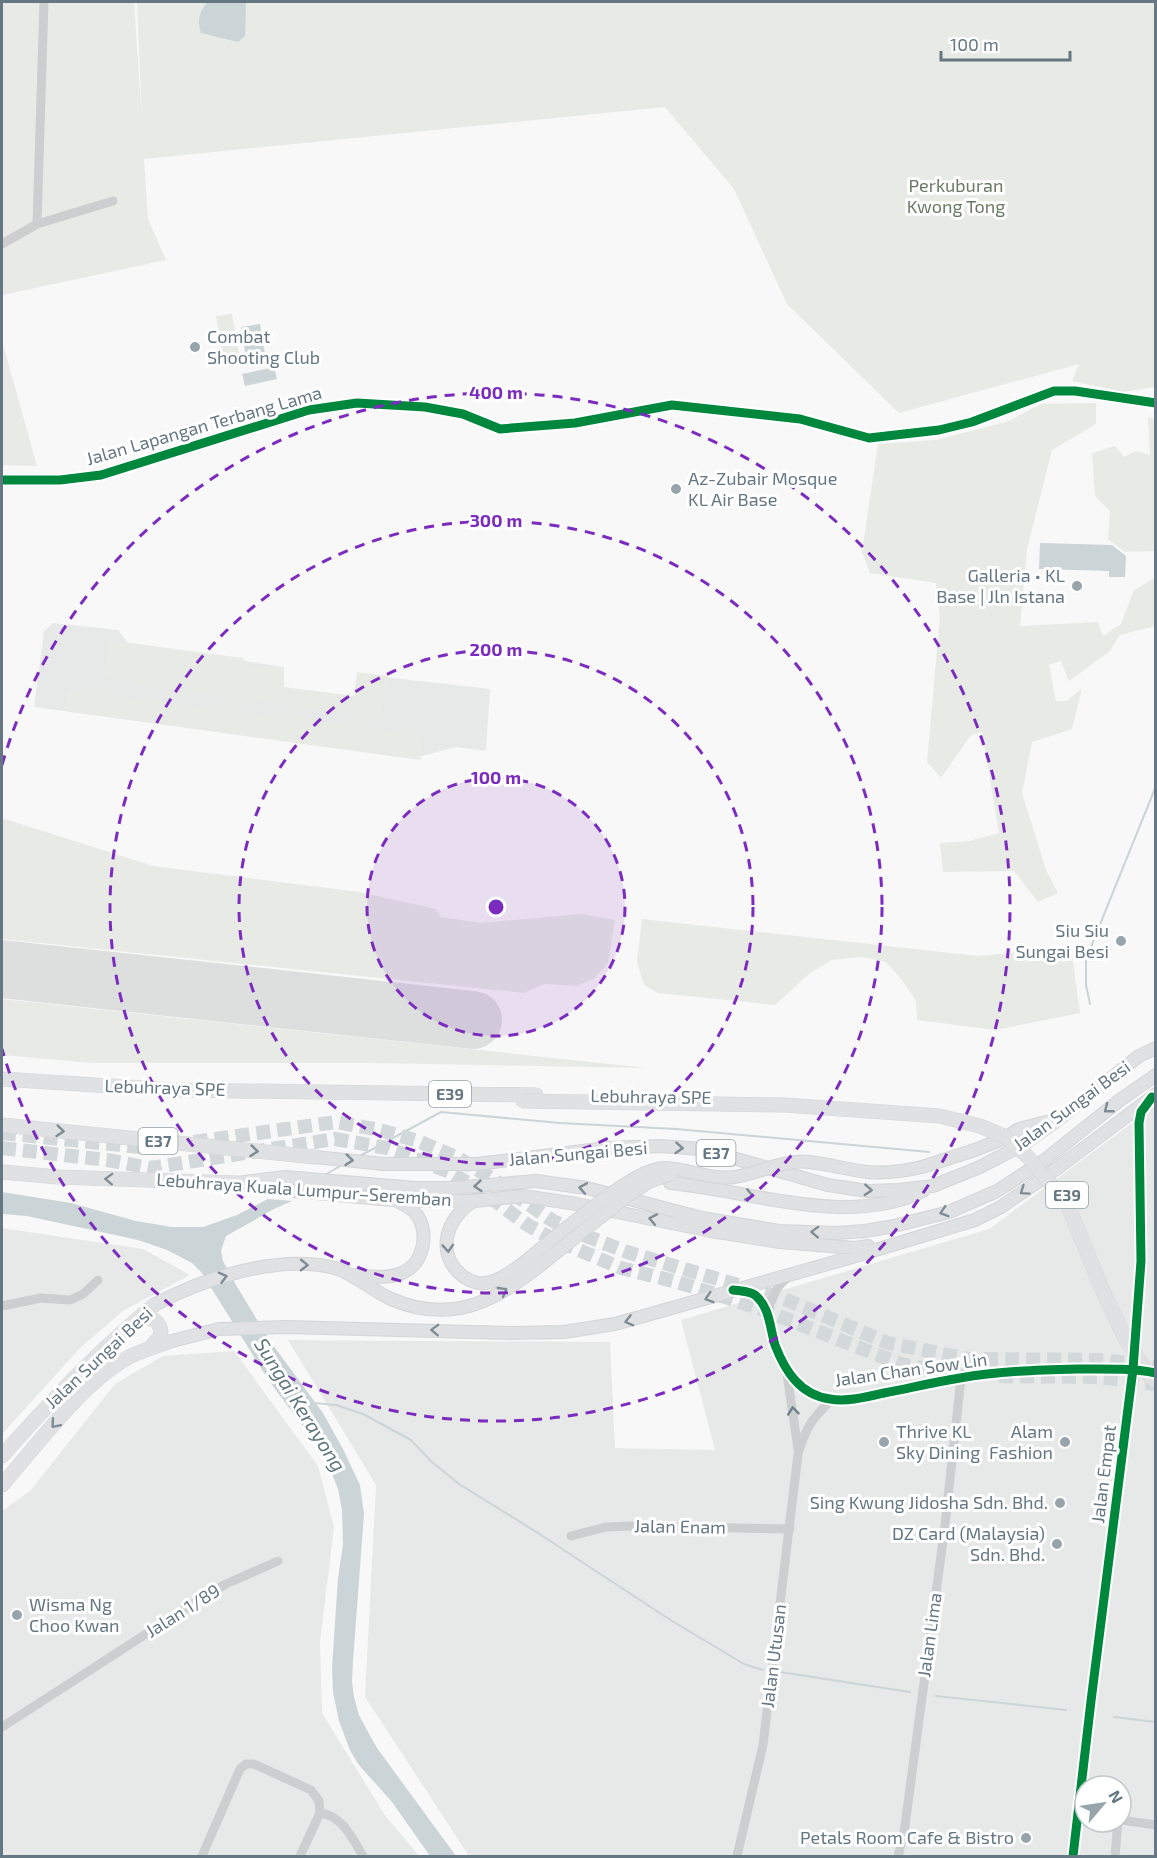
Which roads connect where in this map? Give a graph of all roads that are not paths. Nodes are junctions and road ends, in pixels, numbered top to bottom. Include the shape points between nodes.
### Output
1 (44, 2) edge
2 (113, 201) dead end
3 (37, 224) junction
4 (2, 244) edge
5 (1155, 403) edge
6 (2, 480) edge
7 (1155, 1048) edge
8 (1155, 1075) edge
9 (2, 1079) edge
10 (2, 1085) edge
11 (1154, 1096) edge
12 (1059, 1119) junction
13 (2, 1125) edge
14 (315, 1157) joint
15 (2, 1172) edge
16 (687, 1172) junction
17 (236, 1183) junction
18 (933, 1186) junction
19 (393, 1200) junction
20 (474, 1201) junction
21 (612, 1209) junction
22 (911, 1240) junction
23 (795, 1273) junction
24 (352, 1275) junction
25 (98, 1280) dead end
26 (733, 1290) junction
27 (154, 1305) joint
28 (2, 1306) edge
29 (767, 1312) junction
30 (132, 1323) junction
31 (168, 1342) joint
32 (148, 1349) junction
33 (786, 1369) junction
34 (1133, 1369) junction
35 (1155, 1374) edge
36 (961, 1378) junction
37 (1155, 1381) edge
38 (831, 1400) junction
39 (798, 1454) junction
40 (2, 1456) edge
41 (2, 1485) edge
42 (790, 1529) junction
43 (571, 1536) dead end
44 (278, 1561) dead end
45 (2, 1727) edge
46 (320, 1813) junction
47 (1133, 1822) edge
48 (1155, 1825) edge
49 (1118, 1834) edge
50 (202, 1857) edge
51 (300, 1857) edge
52 (363, 1857) edge
53 (737, 1857) edge
54 (898, 1857) edge
55 (1073, 1857) edge
56 (1114, 1857) edge

1 - 3 street
2 - 3 street
3 - 4 street
5 - 6 street, Jalan Lapangan Terbang Lama via 1054,391 972,422 869,438 800,419 672,405 575,423 500,429 463,414 425,407 357,403 309,410 101,475
7 - 12 main road, Jalan Sungai Besi / E37 via 1139,1056
8 -> 17 main road via 1046,1159 997,1191 949,1212 865,1231 779,1231 702,1218 587,1188 536,1181 452,1188 285,1177
9 - 35 highway, Lebuhraya SPE / E39 via 173,1090 783,1099 940,1110 981,1117 1009,1131 1056,1177 1072,1202 1129,1335
10 - 37 highway, Lebuhraya SPE / E39, bridge via 173,1097 784,1105 940,1116 1006,1137 1027,1155 1067,1203 1125,1338
11 -> 22 main road, E37 via 1001,1207 975,1220
11 - 34 street, Jalan Empat via 1141,1112 1140,1123 1141,1261
12 - 16 main road, bridge via 1019,1129 984,1146 898,1172 867,1172 796,1161 731,1177
12 - 18 main road, Jalan Sungai Besi / E37 via 1024,1144
13 -> 14 highway, Lebuhraya Kuala Lumpur–Seremban / E37
14 -> 18 main road, Jalan Sungai Besi / E37 via 384,1164 477,1164 607,1148 661,1146 701,1149 828,1185 867,1191
17 -> 15 highway, Lebuhraya Kuala Lumpur–Seremban / E37
20 -> 16 main road, bridge via 464,1206 453,1221 446,1249 459,1272 476,1283 485,1283 509,1273 628,1182 662,1168
16 - 21 main road, bridge via 659,1177
17 - 19 main road, Lebuhraya Kuala Lumpur–Seremban / E37
21 -> 18 main road, bridge via 650,1188 670,1183 795,1204 849,1206 883,1204
19 - 20 main road, Lebuhraya Kuala Lumpur–Seremban / E37
19 - 24 main road via 417,1215 422,1225 422,1252 402,1273
22 -> 20 main road, Lebuhraya Kuala Lumpur–Seremban / E37 via 855,1248 780,1242 523,1196
24 -> 21 main road, bridge via 380,1294 406,1304 440,1310 463,1308 511,1287
22 - 23 main road, Jalan Sungai Besi
23 - 26 main road, Jalan Sungai Besi
23 - 29 street via 776,1290
27 -> 24 main road, Jalan Sungai Besi via 192,1287 255,1269 317,1265
25 - 28 street via 70,1300 41,1298
26 - 29 street via 755,1295
26 -> 31 main road, Jalan Sungai Besi via 664,1312 564,1332 287,1327 219,1329
27 - 30 highway, Jalan Sungai Besi
29 - 33 street, Jalan Chan Sow Lin
30 - 32 highway via 149,1318 159,1324 161,1335
30 - 40 highway, Jalan Sungai Besi via 68,1383
31 - 32 highway, Jalan Sungai Besi
32 -> 41 highway, Jalan Sungai Besi via 97,1380
33 - 38 street, Jalan Chan Sow Lin via 804,1390
39 -> 33 street, Jalan Utusan
34 - 35 street, Jalan Chan Sow Lin
34 - 36 street, Jalan Chan Sow Lin via 1049,1370
34 - 55 street, Jalan Empat
36 - 38 street, Jalan Chan Sow Lin via 863,1398
36 - 54 street, Jalan Lima via 945,1525
38 - 39 street, Jalan Utusan via 805,1432
39 - 42 street, Jalan Utusan
42 - 43 street, Jalan Enam via 631,1526 606,1527
42 - 53 street, Jalan Utusan via 763,1745
44 - 45 street, Jalan 1/89 via 197,1601
46 - 50 street via 319,1801 311,1790 246,1764 240,1769
46 - 51 street
46 - 52 street via 340,1821
47 - 48 street
49 - 56 street

